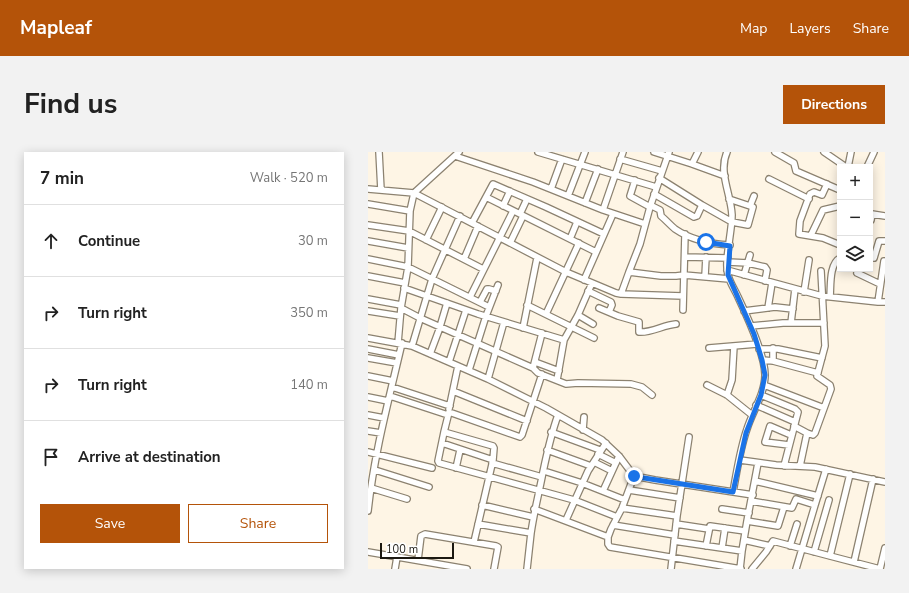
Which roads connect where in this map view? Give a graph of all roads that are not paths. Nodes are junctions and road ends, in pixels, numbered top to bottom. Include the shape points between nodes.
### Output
1 (379, 152) edge
2 (538, 152) edge
3 (585, 152) edge
4 (623, 152) edge
5 (654, 152) edge
6 (698, 152) edge
7 (727, 152) edge
8 (775, 152) edge
9 (824, 152) edge
10 (851, 152) edge
11 (874, 152) edge
12 (457, 154) edge
13 (669, 154) edge
14 (562, 159) junction
15 (620, 159) junction
16 (580, 164) junction
17 (692, 164) junction
18 (842, 164) edge
19 (848, 164) edge
20 (868, 164) edge
21 (598, 169) junction
22 (662, 171) junction
23 (616, 174) junction
24 (725, 176) junction
25 (659, 178) junction
26 (769, 179) dead end
27 (635, 180) junction
28 (827, 184) junction
29 (656, 187) junction
30 (368, 189) edge
31 (550, 189) junction
32 (837, 189) edge
33 (381, 190) junction
34 (510, 191) junction
35 (414, 193) junction
36 (654, 194) junction
37 (568, 196) junction
38 (754, 196) dead end
39 (486, 197) junction
40 (527, 199) junction
41 (730, 199) junction
42 (809, 199) junction
43 (585, 203) junction
44 (368, 204) edge
45 (702, 205) junction
46 (503, 206) junction
47 (650, 206) junction
48 (750, 206) junction
49 (442, 207) junction
50 (837, 207) edge
51 (603, 210) junction
52 (410, 211) junction
53 (512, 211) junction
54 (613, 214) junction
55 (873, 214) edge
56 (521, 215) junction
57 (460, 216) junction
58 (885, 216) edge
59 (577, 222) junction
60 (732, 222) junction
61 (472, 223) junction
62 (368, 224) edge
63 (645, 224) junction
64 (478, 226) junction
65 (409, 231) junction
66 (604, 234) junction
67 (685, 234) junction
68 (811, 236) junction
69 (500, 238) junction
70 (570, 239) junction
71 (426, 240) junction
72 (368, 241) edge
73 (885, 241) edge
74 (510, 243) junction
75 (579, 243) junction
76 (837, 244) edge
77 (730, 246) junction
78 (408, 248) junction
79 (445, 250) junction
80 (596, 252) junction
81 (750, 255) dead end
82 (873, 255) edge
83 (685, 257) junction
84 (706, 257) junction
85 (873, 257) edge
86 (537, 258) junction
87 (368, 259) edge
88 (464, 259) junction
89 (728, 260) junction
90 (809, 260) dead end
91 (837, 260) edge
92 (885, 261) edge
93 (748, 263) junction
94 (408, 267) junction
95 (483, 269) junction
96 (727, 270) junction
97 (821, 271) dead end
98 (566, 272) junction
99 (629, 272) junction
100 (858, 272) edge
101 (684, 275) junction
102 (744, 275) junction
103 (368, 276) edge
104 (705, 276) junction
105 (432, 279) junction
106 (729, 279) junction
107 (584, 280) junction
108 (765, 280) junction
109 (592, 283) junction
110 (772, 283) junction
111 (880, 284) junction
112 (404, 285) junction
113 (498, 285) dead end
114 (795, 289) junction
115 (496, 291) junction
116 (588, 291) junction
117 (804, 292) junction
118 (622, 294) junction
119 (427, 296) junction
120 (683, 296) junction
121 (822, 296) junction
122 (470, 297) junction
123 (830, 297) junction
124 (368, 299) edge
125 (480, 302) junction
126 (878, 302) junction
127 (885, 302) edge
128 (447, 303) junction
129 (527, 305) junction
130 (401, 306) junction
131 (489, 307) junction
132 (599, 308) dead end
133 (768, 308) junction
134 (793, 309) junction
135 (466, 310) junction
136 (683, 310) dead end
137 (368, 311) edge
138 (744, 311) junction
139 (609, 312) junction
140 (546, 314) junction
141 (578, 315) junction
142 (400, 316) junction
143 (486, 316) junction
144 (420, 318) junction
145 (504, 322) junction
146 (791, 323) junction
147 (824, 323) junction
148 (593, 324) dead end
149 (676, 324) dead end
150 (440, 326) junction
151 (571, 326) junction
152 (751, 326) junction
153 (523, 328) junction
154 (542, 333) junction
155 (459, 335) junction
156 (368, 338) edge
157 (594, 338) dead end
158 (564, 340) junction
159 (400, 343) junction
160 (478, 344) junction
161 (412, 346) junction
162 (734, 346) junction
163 (758, 347) junction
164 (709, 348) dead end
165 (773, 348) junction
166 (368, 349) edge
167 (495, 352) junction
168 (430, 354) junction
169 (399, 355) junction
170 (368, 358) edge
171 (822, 358) junction
172 (762, 360) junction
173 (773, 361) junction
174 (449, 362) junction
175 (398, 363) junction
176 (534, 365) junction
177 (458, 366) junction
178 (470, 370) junction
179 (559, 371) junction
180 (818, 373) junction
181 (542, 374) junction
182 (368, 376) edge
183 (488, 379) junction
184 (557, 380) junction
185 (393, 384) junction
186 (707, 385) dead end
187 (764, 385) junction
188 (453, 391) junction
189 (652, 395) dead end
190 (727, 395) junction
191 (761, 395) junction
192 (368, 397) edge
193 (389, 398) junction
194 (533, 401) junction
195 (756, 405) junction
196 (824, 408) junction
197 (449, 411) junction
198 (368, 415) edge
199 (558, 415) junction
200 (752, 415) junction
201 (584, 417) dead end
202 (384, 418) junction
203 (526, 421) junction
204 (794, 424) junction
205 (583, 430) junction
206 (368, 431) edge
207 (444, 432) junction
208 (551, 432) junction
209 (381, 433) junction
210 (807, 433) junction
211 (791, 435) junction
212 (689, 437) dead end
213 (442, 443) junction
214 (606, 443) junction
215 (789, 445) junction
216 (460, 450) junction
217 (547, 450) junction
218 (368, 452) edge
219 (599, 452) junction
220 (377, 454) junction
221 (619, 456) junction
222 (740, 460) junction
223 (492, 461) junction
224 (616, 463) junction
225 (758, 463) junction
226 (592, 464) junction
227 (784, 466) junction
228 (800, 466) junction
229 (432, 468) dead end
230 (456, 468) junction
231 (826, 469) junction
232 (375, 470) junction
233 (612, 471) junction
234 (543, 474) junction
235 (850, 474) junction
236 (488, 476) junction
237 (634, 476) junction
238 (370, 477) edge
239 (873, 479) junction
240 (755, 481) junction
241 (885, 482) edge
242 (582, 483) junction
243 (682, 484) junction
244 (429, 487) dead end
245 (539, 490) junction
246 (629, 490) junction
247 (603, 491) junction
248 (370, 492) edge
249 (733, 492) junction
250 (799, 492) junction
251 (753, 494) junction
252 (818, 496) junction
253 (680, 498) junction
254 (407, 499) dead end
255 (796, 499) junction
256 (574, 500) junction
257 (625, 500) junction
258 (828, 500) dead end
259 (751, 501) junction
260 (482, 505) junction
261 (815, 505) junction
262 (784, 507) junction
263 (622, 508) junction
264 (534, 509) junction
265 (722, 509) dead end
266 (368, 511) edge
267 (749, 513) junction
268 (813, 514) junction
269 (677, 516) junction
270 (533, 517) junction
271 (617, 517) junction
272 (824, 517) junction
273 (566, 520) junction
274 (747, 520) junction
275 (478, 524) junction
276 (676, 524) junction
277 (796, 524) dead end
278 (613, 525) junction
279 (725, 528) junction
280 (709, 529) junction
281 (745, 531) junction
282 (531, 533) junction
283 (608, 538) junction
284 (674, 538) junction
285 (744, 540) junction
286 (474, 542) junction
287 (706, 546) junction
288 (770, 546) junction
289 (790, 546) junction
290 (722, 548) junction
291 (885, 548) edge
292 (802, 549) junction
293 (742, 551) junction
294 (368, 552) edge
295 (814, 552) junction
296 (830, 556) junction
297 (397, 557) junction
298 (672, 557) junction
299 (418, 560) junction
300 (854, 562) junction
301 (395, 569) edge
302 (467, 569) edge
303 (494, 569) edge
304 (527, 569) edge
305 (671, 569) edge
306 (741, 569) edge
307 (752, 569) edge
308 (796, 569) edge
309 (880, 569) edge

1 - 33 street
2 - 14 street
3 - 16 street
4 - 15 street
5 - 13 street
6 - 17 street
7 - 24 street
8 - 28 street via 794,163 796,171
9 - 18 street
10 - 19 street
11 - 20 street
12 - 31 street
12 - 35 street
13 - 17 street
13 - 22 street
14 - 16 street
14 - 31 street
15 - 22 street
15 - 23 street
16 - 21 street
16 - 37 street
17 - 24 street
21 - 23 street
21 - 43 street
22 - 25 street
23 - 27 street
23 - 51 street
24 - 41 street
25 - 29 street
25 - 45 street
26 - 42 street
27 - 29 street
27 - 47 street via 630,196
28 - 32 street
28 - 42 street via 822,195 812,192
29 - 36 street
30 - 33 street
31 - 37 street
33 - 35 street
34 - 39 street via 493,184
34 - 40 street
34 - 46 street
35 - 49 street
35 - 52 street
36 - 45 street via 694,217
36 - 47 street
37 - 43 street
38 - 48 street
39 - 46 street
39 - 61 street
40 - 56 street
40 - 59 street
41 - 48 street
41 - 60 street
42 - 68 street via 799,234
43 - 51 street
44 - 52 street
45 - 60 street
46 - 53 street
47 - 63 street
47 - 67 street via 660,210 661,216 676,230
48 - 60 street via 753,207 748,225
49 - 57 street
49 - 71 street
50 - 68 street via 823,210
51 - 54 street
52 - 65 street
53 - 56 street
53 - 69 street
54 - 63 street
54 - 66 street
55 - 58 street
56 - 70 street
56 - 74 street
57 - 61 street
57 - 79 street
59 - 66 street
59 - 70 street
60 - 77 street
61 - 64 street
62 - 65 street
63 - 99 street
64 - 69 street
64 - 88 street
65 - 71 street
65 - 78 street
66 - 80 street
67 - 77 street via 706,242
67 - 83 street
68 - 76 street
69 - 74 street
69 - 95 street
70 - 75 street
71 - 79 street
72 - 78 street
73 - 82 street via 879,241
74 - 86 street
75 - 80 street
75 - 98 street
77 - 89 street
78 - 94 street
79 - 88 street
79 - 105 street
80 - 107 street
81 - 93 street
83 - 84 street
83 - 101 street
84 - 89 street
84 - 104 street
85 - 92 street
86 - 98 street
86 - 129 street
87 - 94 street
88 - 95 street
89 - 93 street
89 - 96 street
90 - 117 street
91 - 123 street
92 - 111 street
93 - 102 street
93 - 108 street via 766,268
94 - 105 street
94 - 112 street
95 - 122 street
96 - 102 street
96 - 106 street
97 - 121 street
98 - 107 street
98 - 140 street
99 - 101 street via 661,276
99 - 118 street
100 - 111 street
101 - 104 street
101 - 120 street
102 - 108 street
103 - 112 street
104 - 106 street
105 - 119 street
105 - 122 street
106 - 138 street
107 - 109 street
108 - 110 street
109 - 116 street
109 - 118 street
110 - 114 street
110 - 133 street
111 - 126 street
112 - 119 street
112 - 130 street
113 - 115 street
114 - 117 street
114 - 134 street
115 - 125 street via 487,289
115 - 131 street
116 - 139 street via 611,302
116 - 141 street
117 - 121 street
118 - 120 street
119 - 128 street
119 - 144 street
120 - 136 street
121 - 123 street
121 - 147 street
122 - 125 street
123 - 126 street
124 - 130 street
125 - 131 street
126 - 127 street
128 - 135 street
128 - 150 street
129 - 140 street
129 - 153 street
130 - 142 street
130 - 144 street
131 - 143 street
132 - 139 street
133 - 134 street
133 - 138 street
134 - 146 street
135 - 143 street
135 - 155 street
137 - 142 street
138 - 152 street
139 - 149 street via 639,322 639,332
140 - 151 street
141 - 148 street
141 - 151 street
142 - 159 street
143 - 145 street
143 - 160 street
144 - 150 street
144 - 161 street
145 - 153 street
145 - 167 street
146 - 147 street
146 - 152 street
147 - 171 street via 825,346
150 - 155 street
150 - 168 street
151 - 157 street
151 - 158 street
152 - 163 street
153 - 154 street
154 - 158 street
154 - 176 street
155 - 160 street
155 - 174 street
156 - 159 street
158 - 179 street
159 - 161 street
159 - 169 street
160 - 167 street
160 - 178 street
161 - 168 street
162 - 163 street
162 - 164 street
162 - 190 street via 732,380
163 - 165 street
163 - 172 street
165 - 171 street
165 - 173 street
166 - 169 street
167 - 176 street
167 - 183 street
168 - 174 street
169 - 175 street
170 - 175 street
171 - 180 street
172 - 173 street
172 - 187 street
173 - 180 street
174 - 177 street
175 - 185 street
176 - 179 street
176 - 181 street via 536,371
177 - 178 street
177 - 188 street
178 - 183 street
179 - 184 street
180 - 196 street via 817,376 831,386
181 - 184 street
181 - 194 street
182 - 185 street
183 - 194 street
184 - 189 street via 568,384 631,384 642,387
185 - 193 street
185 - 197 street
186 - 190 street
187 - 191 street
187 - 196 street
188 - 197 street
188 - 203 street
190 - 200 street
191 - 195 street
191 - 204 street via 797,410
192 - 193 street
193 - 197 street
193 - 202 street
194 - 199 street
194 - 203 street
195 - 200 street
195 - 204 street
196 - 210 street via 815,433
197 - 203 street via 520,437
197 - 207 street
198 - 202 street
199 - 205 street
199 - 208 street
200 - 222 street
201 - 205 street
202 - 209 street
204 - 210 street
204 - 211 street
205 - 214 street
206 - 209 street
207 - 213 street
207 - 223 street via 493,446
208 - 217 street
208 - 219 street
209 - 220 street
210 - 228 street
211 - 215 street
211 - 215 street via 770,426 765,442
212 - 243 street
213 - 216 street
213 - 230 street via 438,462
214 - 219 street
214 - 221 street
215 - 227 street
216 - 223 street
216 - 230 street
217 - 226 street
217 - 234 street
218 - 220 street
219 - 224 street
219 - 226 street
220 - 229 street
220 - 232 street
221 - 224 street
221 - 237 street
222 - 225 street
222 - 249 street
223 - 234 street
223 - 236 street
224 - 233 street
225 - 227 street
225 - 240 street
226 - 233 street
226 - 242 street
227 - 228 street
228 - 231 street
230 - 236 street
231 - 235 street
231 - 252 street
232 - 238 street
232 - 244 street
233 - 247 street
234 - 242 street
234 - 245 street
235 - 239 street
235 - 296 street
236 - 245 street
236 - 260 street
237 - 243 street
237 - 246 street
238 - 248 street
239 - 241 street
239 - 300 street
240 - 250 street
240 - 251 street
242 - 247 street
242 - 256 street
243 - 249 street
243 - 253 street
245 - 256 street
245 - 264 street
246 - 253 street
246 - 257 street
247 - 257 street
248 - 254 street
248 - 266 street
249 - 251 street
250 - 252 street
250 - 255 street
251 - 259 street
252 - 261 street
253 - 269 street
255 - 261 street
255 - 262 street via 793,507
256 - 271 street
256 - 273 street
257 - 263 street
258 - 272 street
259 - 262 street
259 - 267 street
260 - 270 street
260 - 275 street
261 - 268 street
262 - 274 street via 778,526
263 - 269 street
263 - 271 street
264 - 270 street
264 - 273 street
265 - 267 street
267 - 274 street
268 - 272 street
268 - 292 street
269 - 276 street
270 - 282 street
271 - 278 street
272 - 295 street
273 - 283 street
274 - 281 street
275 - 282 street
275 - 286 street
276 - 280 street
276 - 284 street
277 - 289 street
278 - 283 street
278 - 284 street
279 - 280 street via 711,526
279 - 281 street
279 - 290 street
280 - 287 street
281 - 285 street
282 - 304 street
283 - 298 street via 610,547
284 - 287 street
284 - 298 street
285 - 288 street
285 - 293 street
286 - 299 street via 422,535
286 - 303 street via 497,546
287 - 290 street
288 - 289 street via 773,541
288 - 307 street
289 - 292 street
290 - 293 street
291 - 309 street
292 - 295 street
292 - 308 street
293 - 306 street
294 - 297 street
295 - 296 street
296 - 300 street
297 - 299 street
297 - 301 street
298 - 305 street
298 - 306 street
299 - 302 street
300 - 309 street

